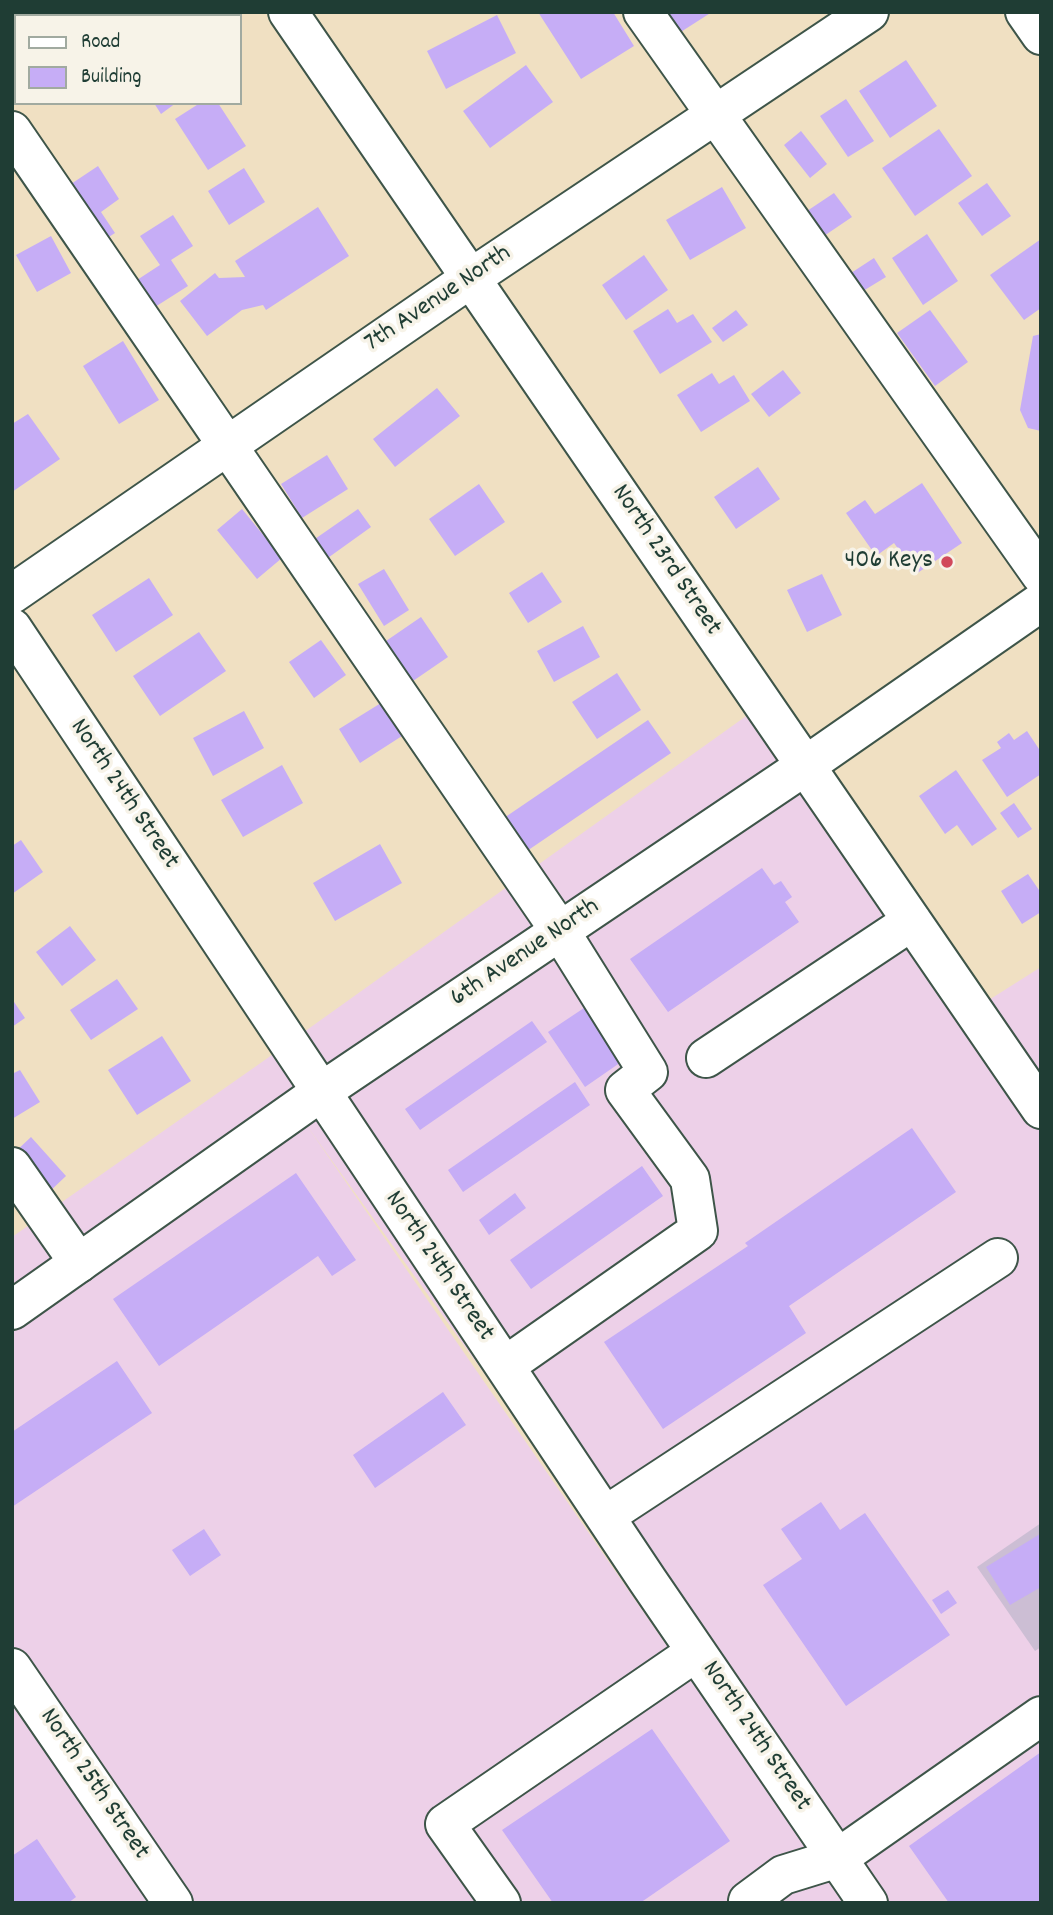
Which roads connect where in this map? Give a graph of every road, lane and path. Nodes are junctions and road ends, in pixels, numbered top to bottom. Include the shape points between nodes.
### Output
1 (288, 12) edge
2 (643, 12) edge
3 (869, 12) edge
4 (1025, 12) edge
5 (1041, 35) edge
6 (714, 116) junction
7 (12, 131) edge
8 (471, 278) junction
9 (227, 446) junction
10 (1041, 575) edge
11 (12, 594) edge
12 (1041, 602) edge
13 (12, 628) edge
14 (805, 766) junction
15 (912, 921) junction
16 (560, 931) junction
17 (706, 1058) dead end
18 (321, 1092) junction
19 (1041, 1109) edge
20 (12, 1167) edge
21 (998, 1258) dead end
22 (79, 1263) junction
23 (12, 1310) edge
24 (505, 1366) junction
25 (605, 1516) junction
26 (696, 1652) junction
27 (12, 1668) edge
28 (1041, 1716) edge
29 (838, 1858) junction
30 (173, 1903) edge
31 (501, 1903) edge
32 (749, 1903) edge
33 (868, 1903) edge

1 - 8 street, North 23rd Street
2 - 6 street
3 - 6 street, 7th Avenue North
4 - 5 street
6 - 8 street, 7th Avenue North
6 - 10 street
7 - 9 street
8 - 9 street, 7th Avenue North
8 - 14 street, North 23rd Street
9 - 11 street, 7th Avenue North
9 - 16 street
12 - 14 street, 6th Avenue North
13 - 18 street, North 24th Street
14 - 15 street, North 23rd Street
14 - 16 street, 6th Avenue North
15 - 17 street
15 - 19 street, North 23rd Street
16 - 18 street, 6th Avenue North
16 - 24 street via 648,1072 625,1090 690,1179 698,1231
18 - 22 street, 6th Avenue North
18 - 24 street, North 24th Street
20 - 22 street
21 - 25 street
22 - 23 street, 6th Avenue North
24 - 25 street, North 24th Street
25 - 26 street, North 24th Street
26 - 29 street, North 24th Street
26 - 31 street via 445,1824
27 - 30 street, North 25th Street
28 - 29 street
29 - 32 street via 783,1875
29 - 33 street, North 24th Street

